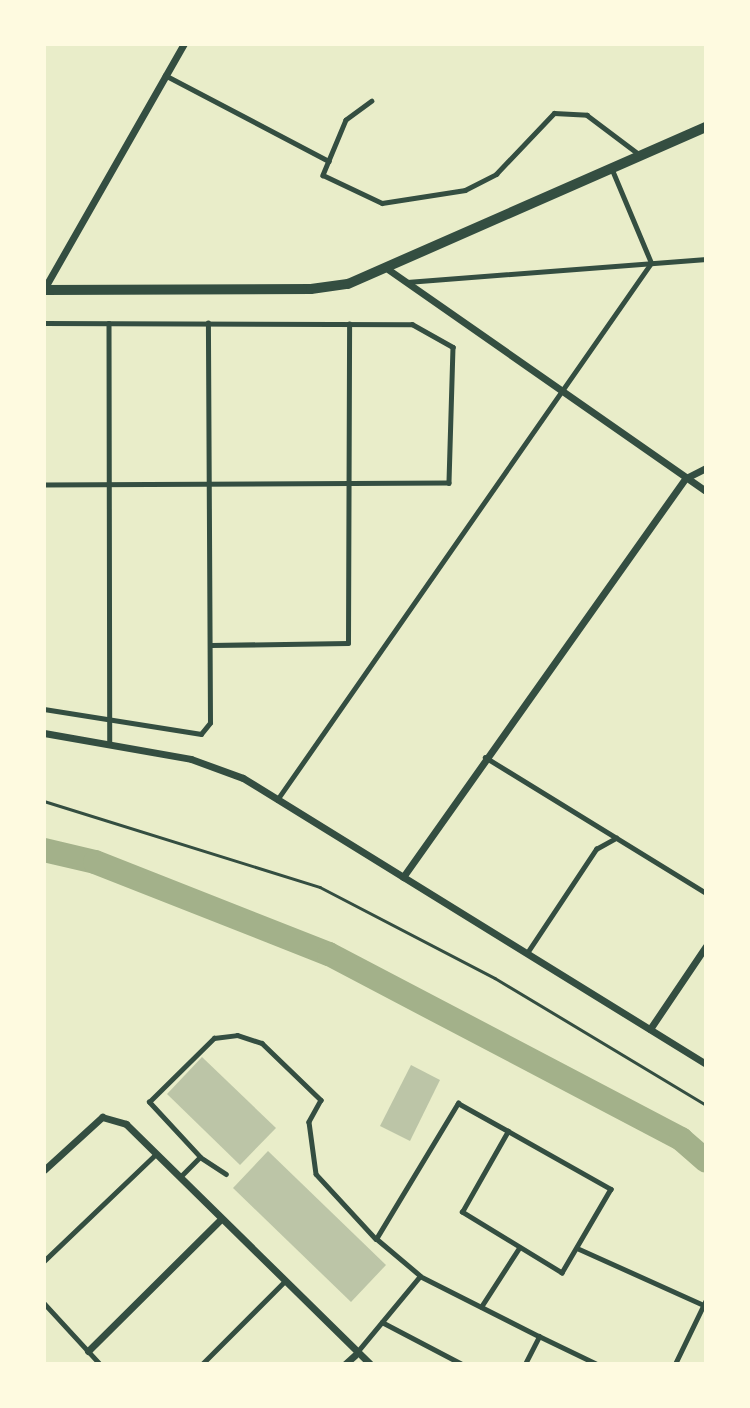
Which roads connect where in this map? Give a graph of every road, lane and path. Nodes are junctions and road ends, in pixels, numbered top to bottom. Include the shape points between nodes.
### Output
1 (184, 44) edge
2 (165, 75) junction
3 (372, 101) dead end
4 (706, 127) edge
5 (641, 155) junction
6 (329, 161) junction
7 (612, 170) junction
8 (706, 259) edge
9 (651, 263) junction
10 (389, 270) junction
11 (405, 282) junction
12 (44, 289) edge
13 (44, 323) edge
14 (109, 323) junction
15 (208, 323) junction
16 (349, 324) junction
17 (564, 392) junction
18 (706, 468) edge
19 (686, 478) junction
20 (111, 484) junction
21 (210, 484) junction
22 (44, 485) edge
23 (346, 487) junction
24 (706, 491) edge
25 (211, 645) junction
26 (44, 709) edge
27 (111, 722) junction
28 (44, 733) edge
29 (110, 745) junction
30 (484, 757) junction
31 (277, 800) junction
32 (44, 801) edge
33 (617, 838) junction
34 (403, 877) junction
35 (706, 893) edge
36 (706, 946) edge
37 (526, 954) junction
38 (650, 1029) junction
39 (706, 1064) edge
40 (706, 1105) edge
41 (508, 1131) junction
42 (156, 1154) junction
43 (200, 1157) junction
44 (44, 1170) edge
45 (226, 1174) dead end
46 (179, 1178) junction
47 (220, 1220) junction
48 (376, 1239) junction
49 (519, 1248) junction
50 (577, 1248) junction
51 (44, 1261) edge
52 (420, 1276) junction
53 (284, 1282) junction
54 (705, 1302) edge
55 (44, 1303) edge
56 (481, 1307) junction
57 (382, 1322) junction
58 (539, 1336) junction
59 (88, 1351) junction
60 (355, 1355) junction
61 (100, 1364) edge
62 (202, 1364) edge
63 (345, 1364) edge
64 (370, 1364) edge
65 (462, 1364) edge
66 (525, 1364) edge
67 (597, 1364) edge
68 (675, 1364) edge

1 - 2 street
2 - 6 lane
2 - 12 street
3 - 6 lane via 346,120
4 - 5 street
5 - 6 lane via 587,115 554,113 496,174 424,200 382,203 343,187 323,174
5 - 7 street
7 - 9 lane
7 - 10 street
8 - 9 lane
9 - 11 lane
9 - 17 lane
10 - 11 street
10 - 12 street via 311,289
11 - 17 street
13 - 14 lane
14 - 15 lane
14 - 20 lane
15 - 16 lane
15 - 21 lane
16 - 23 lane
16 - 23 lane via 412,324 453,347 449,484
17 - 19 street
17 - 31 lane
18 - 19 street
19 - 24 street
19 - 30 street
20 - 21 lane
20 - 22 lane
20 - 27 lane
21 - 23 lane
21 - 25 lane
23 - 25 lane via 348,643
25 - 27 lane via 206,731
26 - 27 lane
27 - 29 lane
28 - 29 street
29 - 31 street via 222,768
30 - 33 lane
30 - 34 street
31 - 34 street
32 - 40 path via 320,887 483,972
33 - 35 lane
33 - 37 lane via 596,849
34 - 37 street
36 - 38 street
37 - 38 street
38 - 39 street
41 - 48 lane via 458,1102
41 - 49 lane via 462,1212
41 - 50 lane via 611,1189
42 - 44 street via 126,1124 102,1117
42 - 46 street
42 - 51 lane
43 - 45 lane
43 - 46 lane
43 - 48 lane via 149,1102 214,1038 237,1035 262,1043 321,1100 309,1122 316,1174
46 - 47 street
47 - 53 street
47 - 59 street
48 - 52 lane
49 - 50 lane via 562,1273
49 - 56 lane
50 - 54 lane
52 - 56 lane
52 - 57 lane
53 - 60 street
53 - 62 lane
54 - 68 lane
55 - 59 lane
56 - 58 lane
57 - 60 lane
57 - 65 lane
58 - 66 lane
58 - 67 lane
59 - 61 lane
60 - 63 street
60 - 64 street

